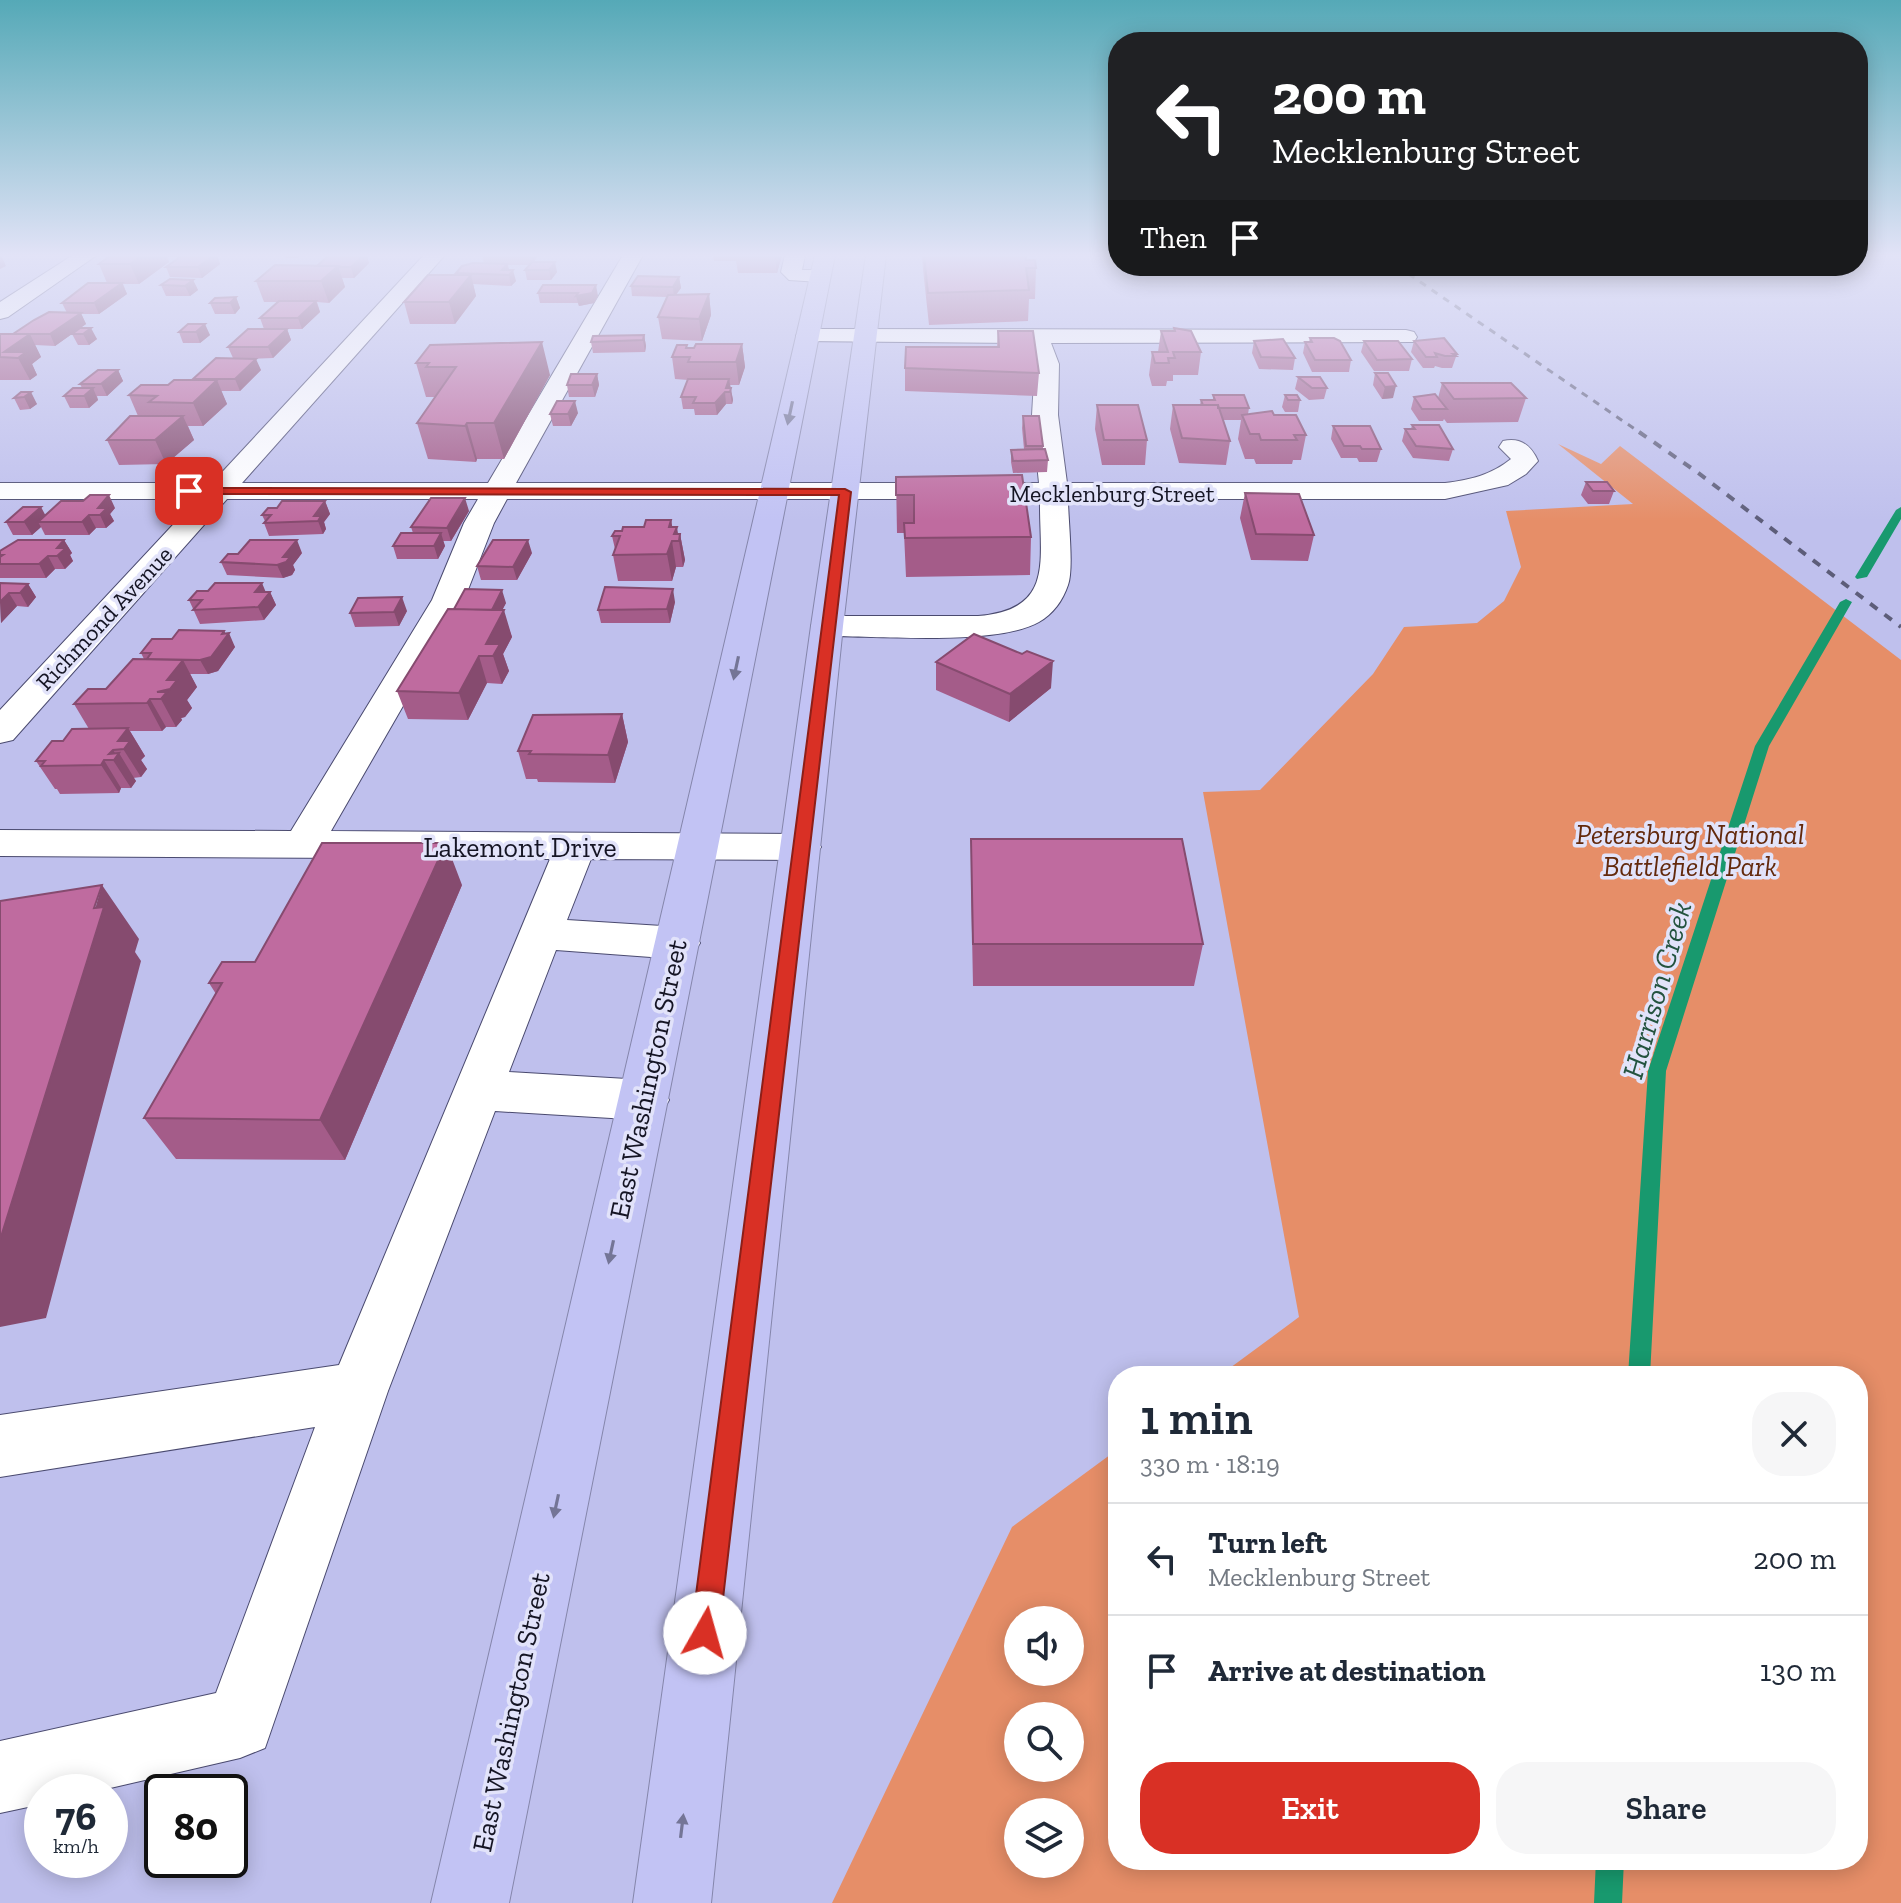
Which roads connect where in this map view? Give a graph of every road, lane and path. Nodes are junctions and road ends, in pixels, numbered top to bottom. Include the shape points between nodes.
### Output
1 (354, 344) edge
2 (582, 344) edge
3 (805, 344) edge
4 (864, 344) edge
5 (1040, 344) edge
6 (1512, 447) dead end
7 (221, 490) junction
8 (499, 490) junction
9 (0, 491) edge
10 (773, 492) junction
11 (845, 492) junction
12 (1054, 493) junction
13 (827, 626) junction
14 (0, 732) edge
15 (0, 843) edge
16 (302, 846) junction
17 (575, 847) junction
18 (699, 847) junction
19 (801, 847) junction
20 (540, 934) junction
21 (678, 943) junction
22 (478, 1090) junction
23 (644, 1100) junction
24 (358, 1391) junction
25 (0, 1446) edge
26 (0, 1777) edge
27 (470, 1903) edge
28 (672, 1903) edge

1 - 7 street, Richmond Avenue
2 - 8 street
3 -> 10 highway, East Washington Street
4 - 11 highway
5 - 12 street via 1047,364 1045,415
6 - 12 street, Mecklenburg Street via 1525,461 1512,473 1494,482 1445,491
7 - 8 street, Mecklenburg Street
7 - 9 street, Mecklenburg Street
7 - 14 street, Richmond Avenue
8 - 10 street, Mecklenburg Street
8 - 16 street via 479,523 448,600
10 - 11 street, Mecklenburg Street
10 -> 18 highway, East Washington Street
11 - 12 street, Mecklenburg Street
11 - 13 highway
12 - 13 street via 1054,582 1042,605 1026,616 978,626
13 - 19 highway
15 - 16 street, Lakemont Drive
16 - 17 street, Lakemont Drive
17 - 18 street, Lakemont Drive
17 - 20 street
18 - 19 street, Lakemont Drive
18 - 21 highway, East Washington Street
28 -> 19 highway
20 - 21 street
20 - 22 street
21 - 23 highway, East Washington Street
22 - 23 street
22 - 24 street
23 -> 27 highway, East Washington Street
24 - 25 street
24 - 26 street via 240,1723

